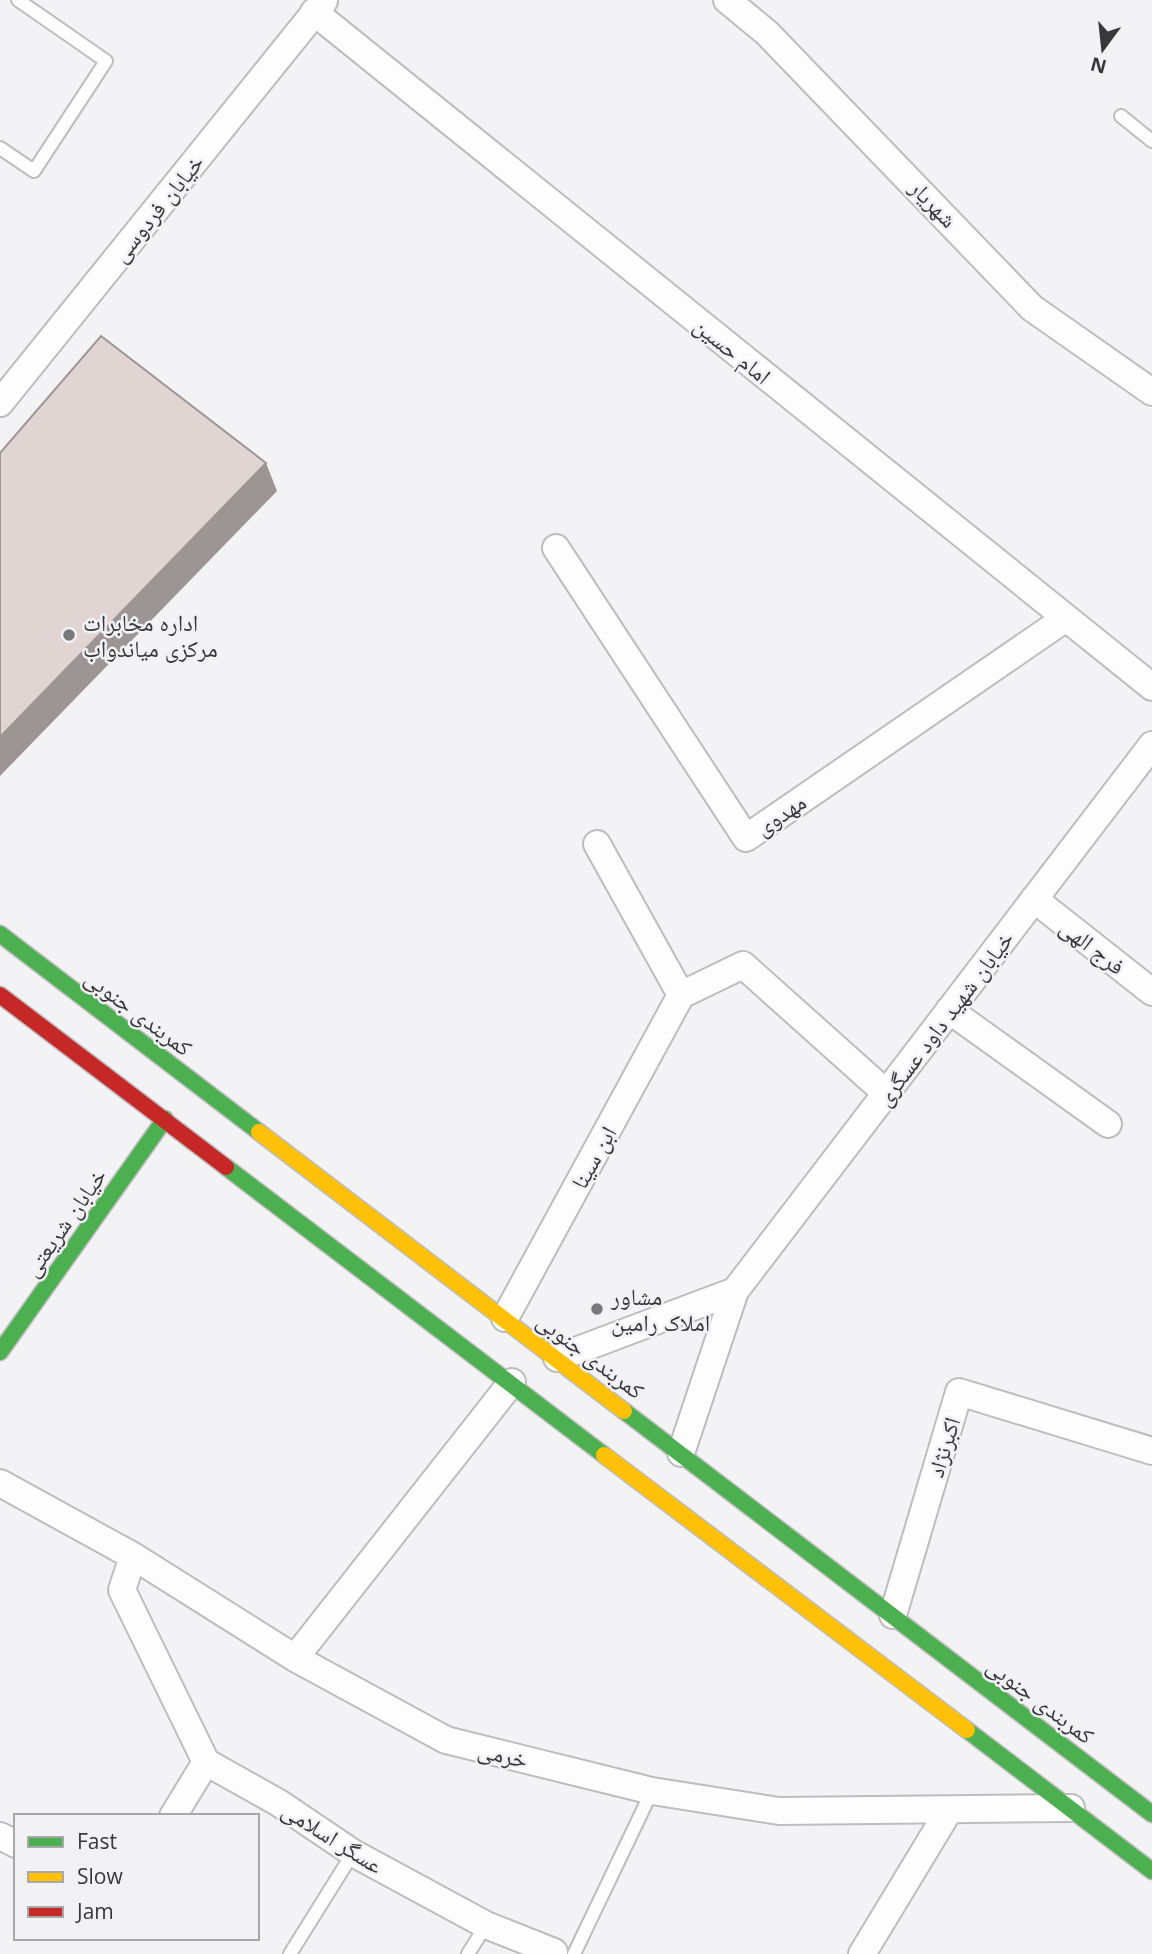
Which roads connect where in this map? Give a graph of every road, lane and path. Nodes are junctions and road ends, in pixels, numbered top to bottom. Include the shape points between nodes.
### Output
1 (18, 0) edge
2 (727, 0) edge
3 (319, 6) edge
4 (1121, 116) dead end
5 (1152, 141) edge
6 (0, 149) edge
7 (1152, 392) edge
8 (0, 403) edge
9 (556, 548) dead end
10 (1066, 618) junction
11 (1152, 687) edge
12 (1152, 745) edge
13 (597, 844) dead end
14 (1034, 900) junction
15 (0, 934) edge
16 (1152, 992) edge
17 (0, 995) edge
18 (681, 995) junction
19 (949, 1010) junction
20 (886, 1093) junction
21 (169, 1114) junction
22 (1108, 1124) dead end
23 (736, 1291) junction
24 (505, 1318) junction
25 (0, 1352) edge
26 (556, 1358) junction
27 (512, 1382) junction
28 (1152, 1451) edge
29 (681, 1453) junction
30 (0, 1483) edge
31 (133, 1556) junction
32 (893, 1615) junction
33 (295, 1658) junction
34 (206, 1762) junction
35 (652, 1791) junction
36 (1070, 1808) junction
37 (948, 1812) junction
38 (174, 1814) edge
39 (1152, 1814) edge
40 (353, 1853) junction
41 (1152, 1871) edge
42 (486, 1925) junction
43 (563, 1953) edge
44 (290, 1954) edge
45 (468, 1954) edge
46 (862, 1954) edge

1 - 6 lane via 106,61 33,171
2 - 7 street, شهریار via 767,33 1032,308
3 - 8 street, خیابان فردوسی
3 - 10 street, امام حسین
4 - 5 lane
9 - 10 street, مهدوی via 746,838
10 - 11 street, امام حسین
12 - 14 street, خیابان شهید داود عسگری
13 - 18 street
14 - 16 street, فرج الهی
14 - 19 street, خیابان شهید داود عسگری
15 - 24 main road, کمربندی جنوبی via 188,1085
17 - 21 main road
18 - 20 street via 743,965
18 - 24 street, ابن سینا
19 - 20 street, خیابان شهید داود عسگری
19 - 22 street
20 - 23 street, خیابان شهید داود عسگری
21 - 25 main road, خیابان شریعتی
21 - 27 main road
23 - 26 street
23 - 29 street
24 - 26 main road, کمربندی جنوبی
26 - 29 main road, کمربندی جنوبی
27 - 33 street
27 - 36 main road
28 - 32 street, اکبرنژاد via 959,1392
29 - 32 main road, کمربندی جنوبی
30 - 31 street, خرمی
31 - 33 street, خرمی
31 - 34 street via 122,1590
32 - 39 main road, کمربندی جنوبی
33 - 35 street, خرمی via 446,1740
34 - 38 street
34 - 40 street, عسگر اسلامی via 279,1803
35 - 37 street, خرمی via 779,1811
35 - 43 lane
36 - 37 street, خرمی
36 - 41 main road
37 - 46 street
40 - 42 street, عسگر اسلامی
40 - 44 lane
42 - 43 street, عسگر اسلامی
42 - 45 lane

